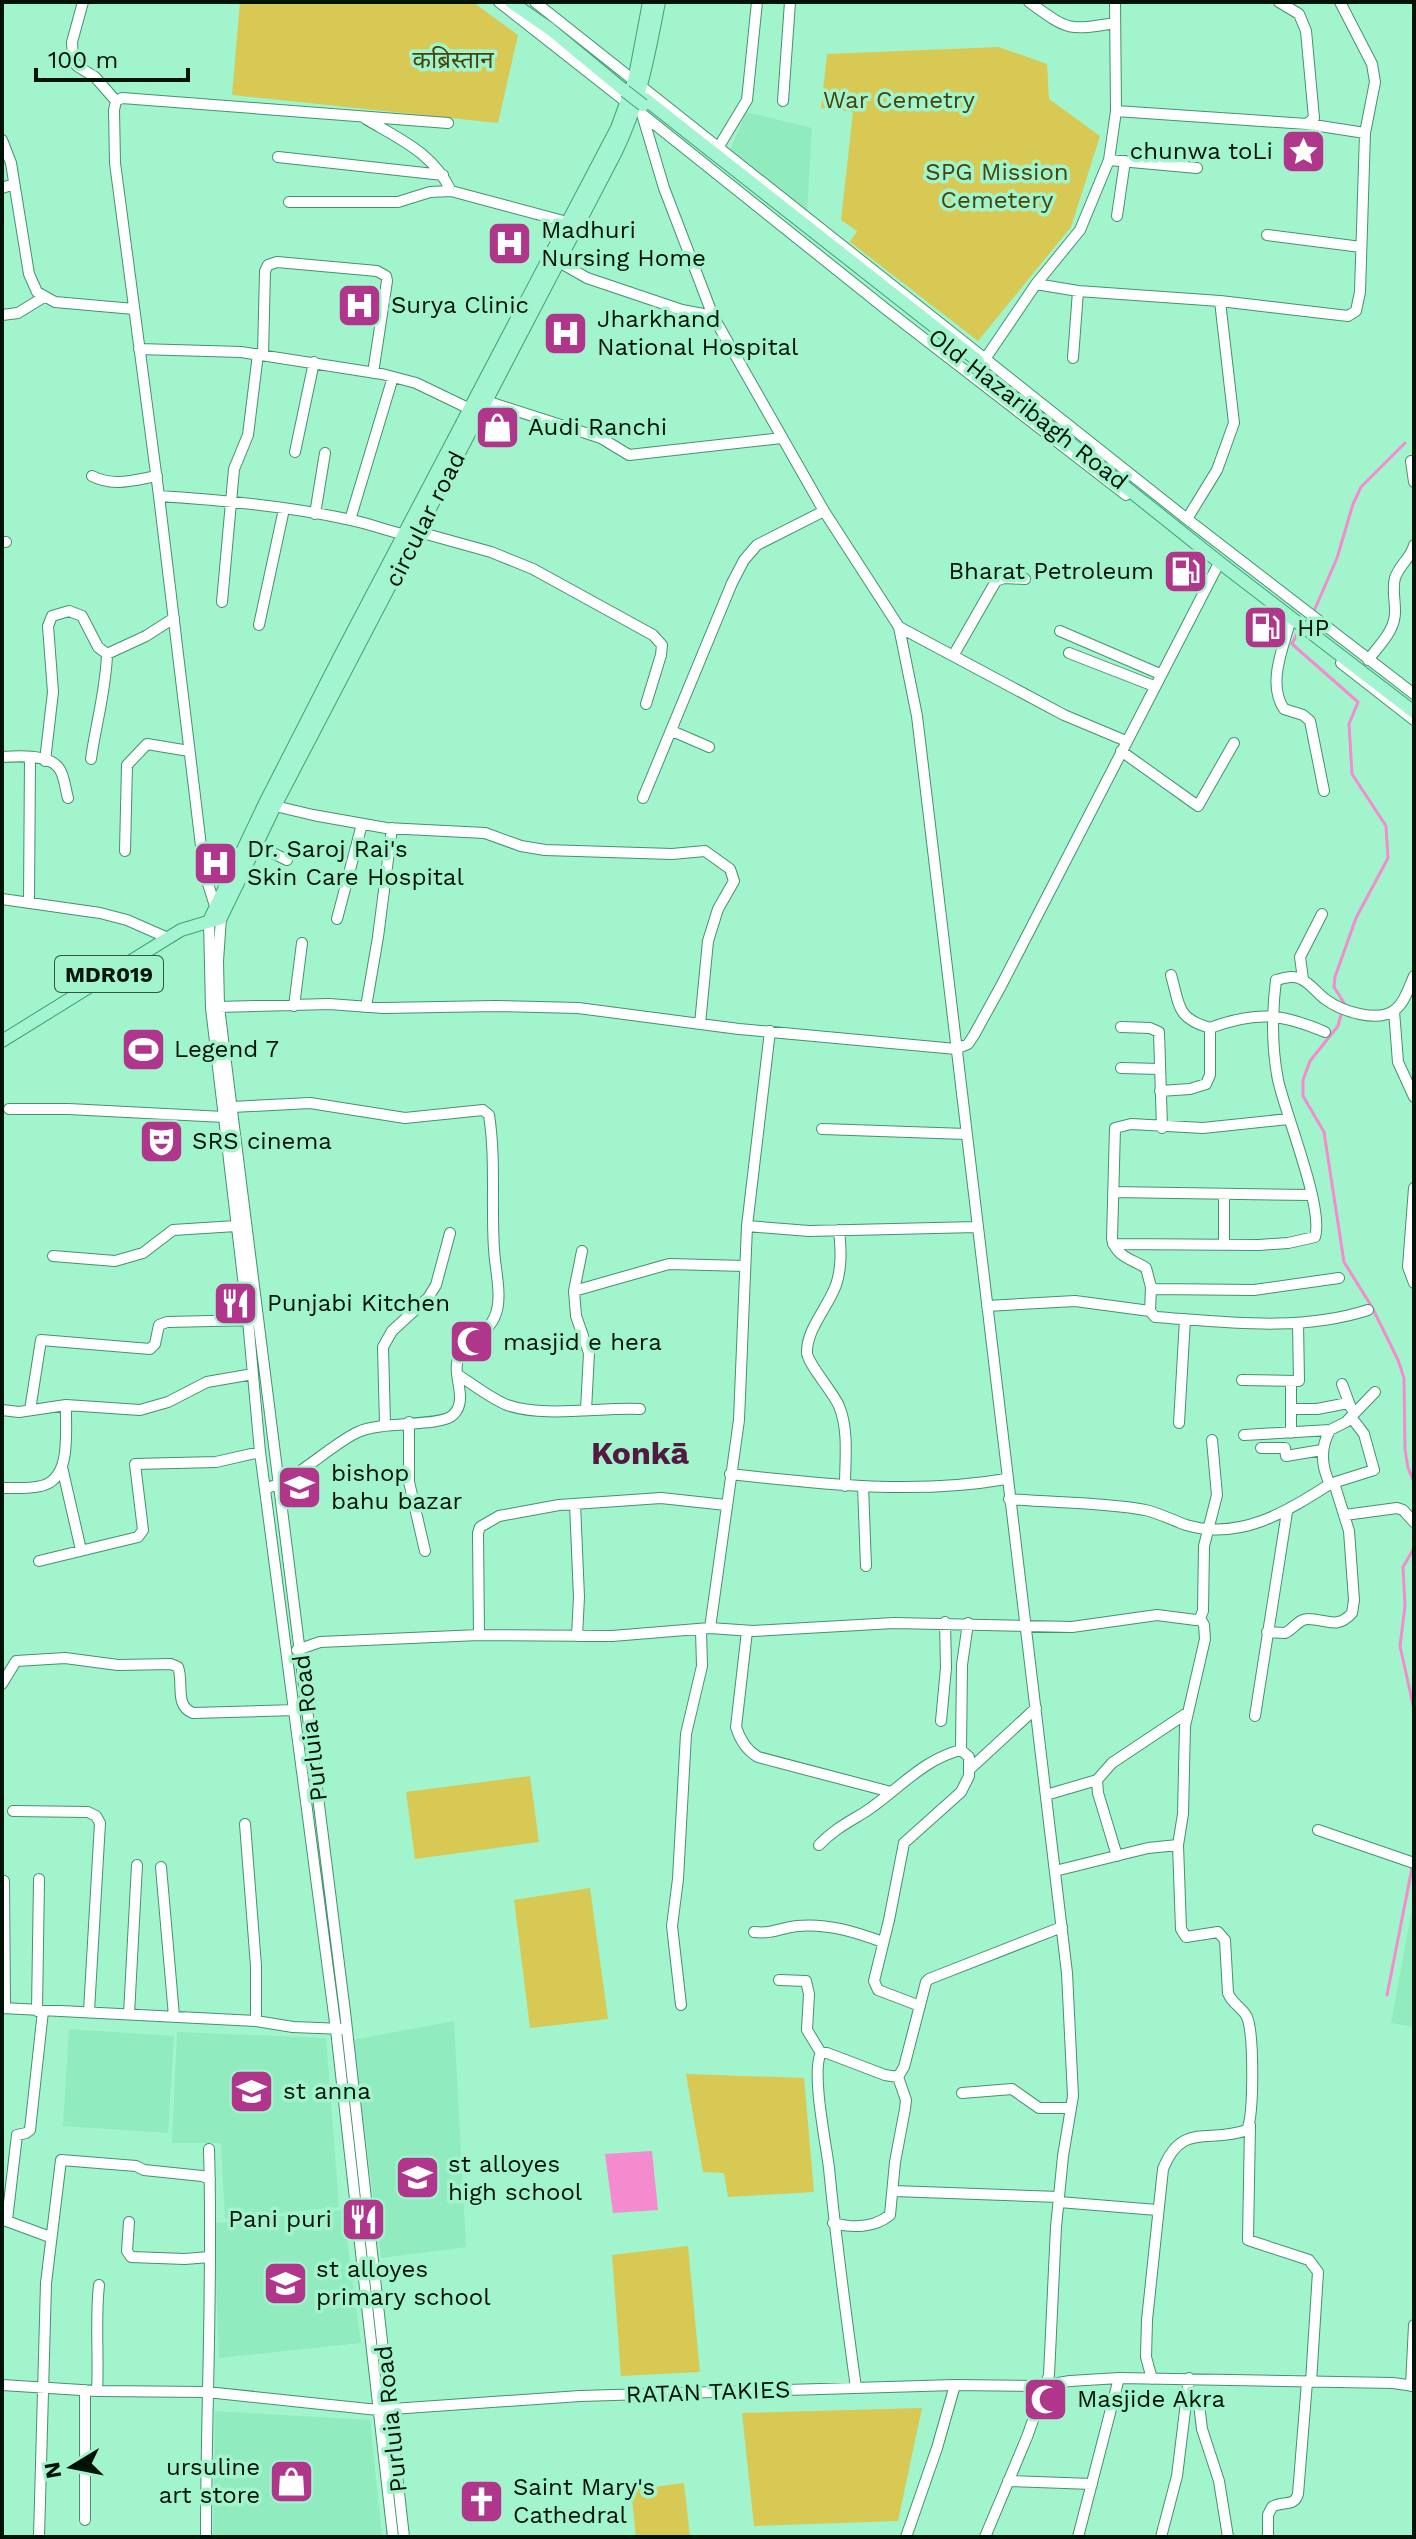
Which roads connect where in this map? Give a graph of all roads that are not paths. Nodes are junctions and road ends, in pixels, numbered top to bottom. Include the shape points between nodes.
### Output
1 (83, 2) edge
2 (499, 2) edge
3 (511, 2) edge
4 (524, 2) edge
5 (535, 2) edge
6 (649, 2) edge
7 (659, 2) edge
8 (757, 2) edge
9 (790, 2) edge
10 (1029, 2) edge
11 (1115, 2) edge
12 (1279, 2) edge
13 (1340, 2) edge
14 (1115, 23) junction
15 (636, 97) junction
16 (116, 101) junction
17 (783, 101) dead end
18 (1116, 111) junction
19 (363, 117) junction
20 (448, 123) dead end
21 (1307, 124) junction
22 (1365, 133) junction
23 (2, 140) edge
24 (718, 148) junction
25 (278, 157) dead end
26 (1109, 160) junction
27 (1125, 161) junction
28 (1197, 168) dead end
29 (443, 175) junction
30 (14, 184) junction
31 (2, 188) edge
32 (451, 191) junction
33 (289, 202) dead end
34 (1117, 216) dead end
35 (567, 222) junction
36 (1267, 235) dead end
37 (1361, 247) junction
38 (559, 262) junction
39 (1036, 284) junction
40 (1078, 291) junction
41 (44, 297) junction
42 (1220, 301) junction
43 (134, 309) junction
44 (2, 315) edge
45 (713, 316) junction
46 (139, 349) junction
47 (260, 355) junction
48 (1073, 358) dead end
49 (314, 362) junction
50 (980, 368) junction
51 (373, 373) junction
52 (393, 377) junction
53 (486, 401) junction
54 (470, 409) junction
55 (782, 438) junction
56 (295, 452) dead end
57 (325, 453) dead end
58 (1411, 461) dead end
59 (92, 476) dead end
60 (157, 476) junction
61 (1414, 482) edge
62 (159, 496) junction
63 (230, 501) junction
64 (284, 509) junction
65 (824, 511) junction
66 (315, 514) junction
67 (1187, 519) junction
68 (350, 520) junction
69 (413, 535) junction
70 (1414, 545) edge
71 (1217, 567) junction
72 (1025, 579) dead end
73 (222, 602) dead end
74 (174, 618) junction
75 (1304, 623) junction
76 (259, 625) dead end
77 (899, 627) junction
78 (1060, 631) dead end
79 (1069, 653) dead end
80 (107, 654) junction
81 (953, 656) junction
82 (1368, 660) junction
83 (1160, 674) junction
84 (1154, 686) junction
85 (1414, 694) edge
86 (1414, 702) edge
87 (646, 704) dead end
88 (1414, 712) edge
89 (1414, 720) edge
90 (672, 731) junction
91 (1234, 743) dead end
92 (1123, 746) junction
93 (709, 747) dead end
94 (189, 751) junction
95 (2, 757) edge
96 (30, 758) junction
97 (91, 759) dead end
98 (45, 761) junction
99 (1324, 791) dead end
100 (68, 798) dead end
101 (643, 798) dead end
102 (275, 806) junction
103 (362, 824) junction
104 (392, 828) junction
105 (256, 845) junction
106 (125, 851) dead end
107 (287, 860) dead end
108 (2, 899) edge
109 (29, 901) junction
110 (215, 906) junction
111 (1322, 914) dead end
112 (337, 919) dead end
113 (215, 920) junction
114 (168, 938) junction
115 (302, 943) dead end
116 (1171, 975) dead end
117 (1414, 976) edge
118 (1303, 979) junction
119 (294, 1006) junction
120 (215, 1007) junction
121 (366, 1007) junction
122 (1394, 1011) junction
123 (1274, 1016) junction
124 (700, 1024) junction
125 (1121, 1027) dead end
126 (1210, 1028) junction
127 (770, 1031) junction
128 (1325, 1032) dead end
129 (2, 1041) edge
130 (956, 1049) junction
131 (1121, 1068) dead end
132 (1160, 1069) junction
133 (1160, 1091) junction
134 (1414, 1097) edge
135 (232, 1107) junction
136 (9, 1109) dead end
137 (224, 1117) junction
138 (1288, 1119) junction
139 (1162, 1128) junction
140 (822, 1129) dead end
141 (966, 1134) junction
142 (1414, 1188) edge
143 (1113, 1192) junction
144 (1224, 1194) junction
145 (1311, 1195) junction
146 (236, 1226) junction
147 (747, 1226) junction
148 (977, 1227) junction
149 (839, 1230) junction
150 (1413, 1231) edge
151 (450, 1233) dead end
152 (1113, 1244) junction
153 (1224, 1245) junction
154 (582, 1251) dead end
155 (53, 1256) dead end
156 (745, 1266) junction
157 (1339, 1278) dead end
158 (1414, 1283) edge
159 (1151, 1287) junction
160 (574, 1291) junction
161 (987, 1306) junction
162 (1368, 1310) dead end
163 (1150, 1311) junction
164 (1185, 1319) junction
165 (248, 1320) junction
166 (260, 1321) junction
167 (1298, 1323) junction
168 (253, 1374) junction
169 (458, 1375) junction
170 (1242, 1380) dead end
171 (1291, 1382) junction
172 (1342, 1384) dead end
173 (1375, 1392) dead end
174 (1348, 1403) junction
175 (66, 1405) junction
176 (640, 1409) dead end
177 (1291, 1409) junction
178 (2, 1410) edge
179 (30, 1410) junction
180 (586, 1410) junction
181 (1353, 1416) junction
182 (409, 1422) junction
183 (1179, 1423) dead end
184 (385, 1424) junction
185 (1330, 1430) junction
186 (1291, 1433) junction
187 (1244, 1435) dead end
188 (1212, 1440) dead end
189 (1261, 1448) dead end
190 (1322, 1450) junction
191 (260, 1452) junction
192 (62, 1467) junction
193 (730, 1474) junction
194 (1006, 1479) junction
195 (280, 1485) junction
196 (1332, 1485) junction
197 (845, 1486) junction
198 (863, 1486) junction
199 (2, 1488) edge
200 (265, 1488) junction
201 (1009, 1499) junction
202 (575, 1504) junction
203 (726, 1505) junction
204 (1287, 1512) junction
205 (1345, 1515) junction
206 (1414, 1522) edge
207 (1208, 1529) junction
208 (81, 1550) junction
209 (425, 1551) dead end
210 (39, 1561) dead end
211 (866, 1566) dead end
212 (1200, 1618) junction
213 (945, 1622) junction
214 (968, 1623) junction
215 (1026, 1627) junction
216 (705, 1629) junction
217 (747, 1631) junction
218 (1267, 1632) junction
219 (479, 1635) junction
220 (577, 1636) junction
221 (300, 1650) junction
222 (287, 1652) junction
223 (2, 1684) edge
224 (1036, 1708) junction
225 (296, 1710) junction
226 (1187, 1713) junction
227 (1255, 1716) dead end
228 (941, 1721) dead end
229 (961, 1750) junction
230 (971, 1768) junction
231 (1097, 1780) junction
232 (891, 1792) junction
233 (1046, 1795) junction
234 (13, 1811) dead end
235 (245, 1824) dead end
236 (1318, 1830) dead end
237 (819, 1845) dead end
238 (1178, 1845) junction
239 (1117, 1856) junction
240 (1414, 1863) edge
241 (137, 1865) dead end
242 (161, 1867) dead end
243 (1055, 1871) junction
244 (39, 1879) dead end
245 (4, 1881) dead end
246 (1062, 1927) junction
247 (754, 1932) dead end
248 (883, 1942) junction
249 (779, 1980) dead end
250 (681, 2005) dead end
251 (920, 2006) junction
252 (4, 2008) edge
253 (40, 2011) junction
254 (89, 2011) junction
255 (129, 2014) junction
256 (174, 2016) junction
257 (256, 2021) junction
258 (342, 2029) junction
259 (821, 2053) junction
260 (898, 2077) junction
261 (962, 2093) dead end
262 (1071, 2108) junction
263 (1250, 2122) junction
264 (209, 2149) dead end
265 (210, 2179) junction
266 (894, 2191) junction
267 (1059, 2200) junction
268 (1157, 2210) junction
269 (4, 2220) edge
270 (129, 2222) dead end
271 (833, 2223) junction
272 (50, 2237) junction
273 (209, 2257) junction
274 (99, 2285) dead end
275 (1414, 2325) edge
276 (1119, 2378) junction
277 (1189, 2378) junction
278 (1152, 2379) junction
279 (1309, 2382) junction
280 (2, 2385) edge
281 (955, 2385) junction
282 (1045, 2385) junction
283 (1412, 2386) edge
284 (43, 2387) junction
285 (856, 2388) junction
286 (91, 2391) junction
287 (207, 2392) junction
288 (1188, 2397) junction
289 (390, 2409) junction
290 (378, 2410) junction
291 (1008, 2481) junction
292 (1092, 2484) junction
293 (85, 2520) dead end
294 (39, 2537) edge
295 (206, 2537) edge
296 (393, 2537) edge
297 (404, 2537) edge
298 (906, 2537) edge
299 (985, 2537) edge
300 (1079, 2537) edge
301 (1161, 2537) edge
302 (1228, 2537) edge
303 (1268, 2537) edge

1 - 16 street via 72,42 73,60
2 - 15 street
3 - 15 main road
4 - 15 main road
5 - 15 street
6 - 15 main road
7 - 15 main road
8 - 24 street via 747,100
9 - 17 street
10 - 14 street via 1063,26 1081,29
11 - 14 street
12 - 21 street via 1299,14 1306,31 1314,118
13 - 22 street via 1374,73
14 - 18 street
15 - 24 street
15 - 35 main road, circular road
15 - 38 main road, circular road
15 - 45 street
15 - 50 main road, Old Hazaribagh Road
15 - 50 main road, Old Hazaribagh Road via 699,141
16 - 19 street
16 - 43 street via 115,163
18 - 21 street
18 - 26 street
19 - 20 street
19 - 29 street via 428,158
21 - 22 street
22 - 37 street
23 - 30 street
24 - 50 street
25 - 29 street
26 - 27 street
26 - 39 street via 1080,230
27 - 28 street
27 - 34 street
29 - 32 street
30 - 31 street
30 - 41 street via 29,274
32 - 33 street via 398,202
32 - 35 street
35 - 54 main road, circular road
36 - 37 street
37 - 42 street via 1359,303 1348,316
38 - 45 street via 587,278
38 - 53 main road, circular road
39 - 40 street
39 - 50 street
40 - 42 street
40 - 48 street
41 - 43 street
41 - 44 street via 18,313
42 - 67 street via 1234,423 1217,470
43 - 46 street
45 - 55 street
46 - 47 street
46 - 60 street
47 - 49 street
47 - 51 street via 268,265 377,271 387,281
47 - 63 street via 248,435 236,460
49 - 51 street
49 - 56 street
50 - 67 street
50 - 71 street
50 - 75 main road, Old Hazaribagh Road
51 - 52 street
52 - 54 street
52 - 68 street
53 - 55 street via 601,438 629,455
53 - 69 main road, circular road
54 - 69 main road, circular road
55 - 65 street
57 - 66 street
58 - 61 street
59 - 60 street via 112,483
60 - 62 street
62 - 63 street
62 - 74 street
63 - 64 street
63 - 73 street
64 - 66 street
64 - 76 street
65 - 77 street
65 - 90 street via 757,545 744,560
66 - 68 street
67 - 75 street
68 - 69 street
69 - 87 street via 504,556 653,635 662,645 661,655
69 - 102 main road, circular road
69 - 110 main road, circular road via 272,789
70 - 82 street via 1393,585 1392,628
71 - 75 street
71 - 83 street
72 - 81 street via 996,581
74 - 80 street
74 - 94 street
75 - 82 street
75 - 86 main road, Old Hazaribagh Road
75 - 88 main road, Old Hazaribagh Road
75 - 89 street
75 - 99 street via 1277,671 1277,692 1284,709 1310,721
77 - 81 street
77 - 130 street via 917,716
78 - 83 street
79 - 84 street
80 - 97 street via 106,692
80 - 98 street via 76,613 63,611 49,620 53,692
81 - 92 street
82 - 85 street
83 - 84 street
84 - 92 street
90 - 93 street
90 - 101 street
91 - 92 street via 1198,806
92 - 130 street via 974,1035
94 - 106 street via 147,744 130,759
94 - 110 street via 204,871
95 - 96 street
96 - 98 street
96 - 109 street
98 - 100 street via 61,772
102 - 103 street
102 - 105 main road, circular road
103 - 104 street
103 - 112 street
104 - 121 street
104 - 124 street via 485,833 545,850 714,855 730,869 734,881 708,941
105 - 107 street
105 - 113 main road, circular road
108 - 109 street
109 - 114 street via 127,920
110 - 113 main road, circular road
111 - 118 street via 1300,957
113 - 114 main road, MDR019
113 - 120 street, Purluia Road
114 - 129 main road, MDR019
115 - 119 street
116 - 126 street via 1182,1012 1189,1021
117 - 122 street
118 - 122 street via 1340,1008 1376,1015
118 - 123 street via 1276,980
119 - 120 street
119 - 121 street
120 - 135 street, Purluia Road
120 - 137 street, Purluia Road
121 - 124 street via 578,1008
122 - 134 street via 1398,1062
123 - 126 street via 1245,1016
123 - 128 street
123 - 138 street via 1277,1077
124 - 127 street
125 - 132 street via 1159,1032
126 - 133 street via 1206,1084
127 - 130 street
127 - 147 street
130 - 141 street
131 - 132 street
132 - 133 street
133 - 139 street
135 - 166 street, Purluia Road
135 - 169 street via 310,1103 405,1118 486,1112 493,1159 498,1305 490,1325 457,1360
136 - 137 street
137 - 146 street, Purluia Road
138 - 139 street
138 - 145 street
139 - 143 street via 1115,1128
140 - 141 street
141 - 148 street
142 - 150 street
143 - 144 street
143 - 152 street
144 - 145 street
144 - 153 street
145 - 153 street via 1317,1232 1311,1240
146 - 155 street via 173,1230 143,1253 115,1261
146 - 165 street, Purluia Road
147 - 149 street
147 - 156 street
148 - 149 street
148 - 161 street
149 - 197 street via 841,1264 807,1353 842,1413
150 - 158 street via 1408,1267
151 - 184 street via 436,1285 383,1347
152 - 153 street
152 - 159 street via 1118,1254 1146,1268
154 - 160 street
156 - 160 street via 669,1264
156 - 193 street via 743,1373
157 - 159 street via 1254,1290
159 - 163 street
160 - 180 street via 589,1353
161 - 163 street via 1075,1301
161 - 194 street
162 - 167 street
163 - 164 street via 1155,1317
164 - 167 street
164 - 183 street
165 - 166 street
165 - 168 street, Purluia Road
165 - 179 street via 167,1322 159,1325 150,1349 41,1340
166 - 195 street, Purluia Road
167 - 171 street via 1299,1381
168 - 175 street via 207,1382 140,1410
168 - 191 street, Purluia Road
169 - 180 street via 516,1407
169 - 182 street via 460,1402 455,1414 444,1420
170 - 171 street
171 - 177 street
172 - 174 street
173 - 181 street
174 - 177 street
174 - 181 street
175 - 179 street
175 - 192 street
176 - 180 street
177 - 186 street
178 - 179 street
181 - 185 street
181 - 196 street via 1374,1470
182 - 184 street
182 - 209 street via 409,1482
184 - 195 street via 345,1439
185 - 186 street
185 - 190 street
186 - 187 street
188 - 207 street via 1218,1485
189 - 190 street via 1285,1448 1286,1456
190 - 196 street
191 - 200 street, Purluia Road
191 - 208 street via 216,1462 135,1464 143,1530 138,1537
192 - 199 street via 46,1485
192 - 208 street
193 - 197 street
193 - 203 street
194 - 198 street
194 - 201 street
195 - 200 street
195 - 221 street, Purluia Road
196 - 204 street
196 - 205 street
197 - 198 street
198 - 211 street
200 - 222 street, Purluia Road
201 - 207 street via 1145,1510
201 - 215 street
202 - 203 street via 661,1498
202 - 219 street via 499,1516 480,1527
202 - 220 street
203 - 216 street
204 - 207 street via 1265,1522
204 - 218 street
205 - 206 street via 1397,1508
205 - 218 street via 1352,1613 1338,1623 1308,1619 1285,1633
207 - 212 street
208 - 210 street
212 - 215 street via 1157,1615
212 - 226 street via 1205,1639
213 - 214 street
213 - 217 street
213 - 228 street
214 - 215 street
214 - 229 street
215 - 224 street
216 - 217 street
216 - 220 street
216 - 250 street via 686,1734 672,1926
217 - 232 street via 736,1727 746,1747 758,1757
218 - 227 street
219 - 220 street
219 - 221 street via 320,1642
221 - 222 street
221 - 258 street, Purluia Road
222 - 225 street, Purluia Road
223 - 225 street via 16,1661 171,1664 181,1673 181,1703 193,1713
224 - 230 street
224 - 233 street
225 - 258 street, Purluia Road via 305,1802
226 - 231 street via 1112,1763
226 - 238 street
229 - 230 street
229 - 232 street via 930,1762
230 - 248 street via 961,1792 904,1843
231 - 233 street
231 - 239 street
232 - 237 street
233 - 243 street
234 - 254 street via 88,1812 100,1823
235 - 257 street
236 - 240 street
238 - 239 street
238 - 263 street via 1183,1935 1222,1934 1228,1993 1247,2018 1251,2033
239 - 243 street
241 - 255 street
242 - 256 street
243 - 246 street
244 - 253 street
245 - 252 street
246 - 251 street via 929,1979
246 - 262 street
247 - 248 street via 833,1927
248 - 251 street via 874,1986
249 - 259 street via 802,1980 808,1986 807,2030
251 - 260 street
252 - 253 street
253 - 254 street
253 - 269 street via 30,2130 17,2135
254 - 255 street
255 - 256 street
256 - 257 street
257 - 258 street
258 - 289 street, Purluia Road
258 - 290 street, Purluia Road
259 - 260 street
259 - 271 street via 817,2066
260 - 266 street via 906,2100
261 - 262 street via 1012,2089 1039,2108
262 - 267 street
263 - 268 street via 1240,2133 1197,2135 1174,2147 1163,2169
263 - 279 street via 1248,2240 1309,2260 1318,2272
264 - 265 street
265 - 272 street via 61,2160
265 - 273 street
266 - 267 street
266 - 271 street via 890,2215 884,2219 859,2227
267 - 268 street
267 - 282 street
268 - 278 street via 1146,2348
269 - 272 street
270 - 273 street via 131,2257
271 - 285 street
272 - 284 street
273 - 287 street
274 - 286 street via 99,2358
275 - 283 street
276 - 278 street, RATAN TAKIES
276 - 282 street, RATAN TAKIES
276 - 292 street
277 - 278 street, RATAN TAKIES
277 - 279 street, RATAN TAKIES
277 - 288 street
279 - 283 street, RATAN TAKIES
279 - 303 street via 1298,2494 1293,2502 1269,2510
280 - 284 street, RATAN TAKIES
281 - 282 street, RATAN TAKIES
281 - 285 street, RATAN TAKIES
281 - 298 street
282 - 291 street
284 - 286 street, RATAN TAKIES
284 - 294 street
285 - 289 street, RATAN TAKIES via 580,2396
286 - 287 street, RATAN TAKIES
286 - 293 street
287 - 290 street, RATAN TAKIES
287 - 295 street
288 - 301 street via 1176,2486
288 - 302 street via 1199,2404
289 - 290 street, RATAN TAKIES
289 - 297 street, Purluia Road
290 - 296 street, Purluia Road
291 - 292 street
291 - 299 street
292 - 300 street

